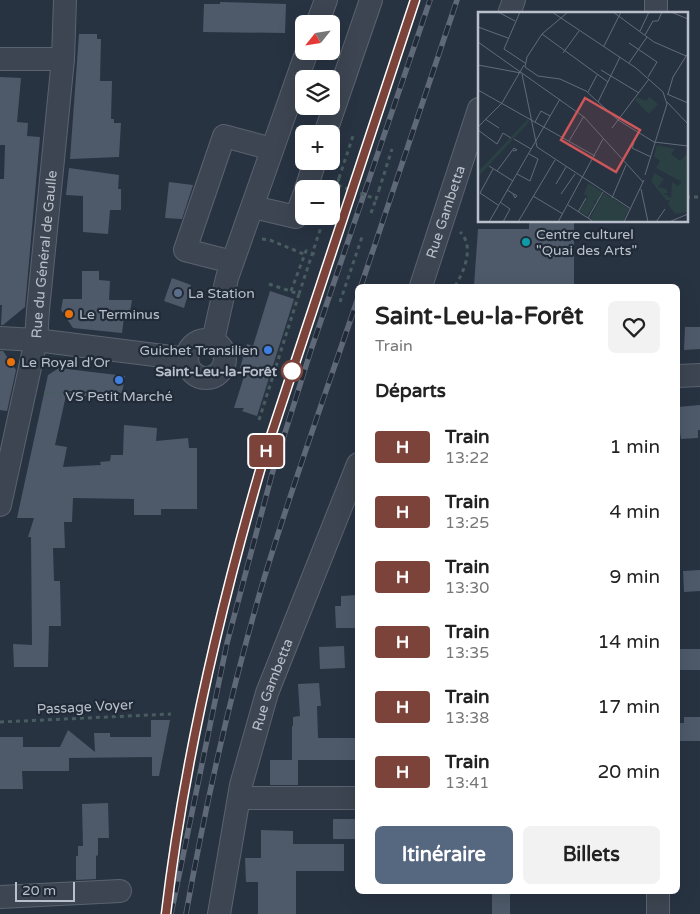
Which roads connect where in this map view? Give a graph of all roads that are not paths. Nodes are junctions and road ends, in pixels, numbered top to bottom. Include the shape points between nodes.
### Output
1 (65, 0) edge
2 (326, 0) edge
3 (371, 0) edge
4 (514, 0) edge
5 (510, 12) edge
6 (320, 15) edge
7 (0, 59) edge
8 (63, 59) junction
9 (304, 60) edge
10 (478, 112) edge
11 (328, 125) edge
12 (272, 149) junction
13 (253, 207) junction
14 (295, 217) edge
15 (230, 270) junction
16 (422, 284) edge
17 (0, 338) edge
18 (36, 340) junction
19 (212, 341) junction
20 (187, 359) junction
21 (680, 376) edge
22 (700, 376) edge
23 (355, 472) edge
24 (0, 505) edge
25 (239, 798) junction
26 (355, 798) edge
27 (120, 891) dead end
28 (658, 894) edge
29 (0, 897) edge
30 (219, 914) edge
31 (658, 914) edge

1 - 8 street, Rue du Général de Gaulle
2 - 6 street
3 - 11 street
4 - 5 street
7 - 8 street
8 - 18 street, Rue du Général de Gaulle
9 - 12 street
10 - 16 street, Rue Gambetta
12 - 13 street
12 - 15 street via 224,136 185,250
13 - 14 street
13 - 15 street
15 - 19 street
17 - 18 street
18 - 20 street
18 - 24 street, Rue du Général de Gaulle
19 - 20 street via 195,343
19 - 20 street via 225,355 224,368 220,373 208,379 196,376
21 - 22 street
23 - 25 street, Rue Gambetta via 267,693
25 - 26 street
25 - 30 street, Rue Gambetta
27 - 29 street
28 - 31 street

